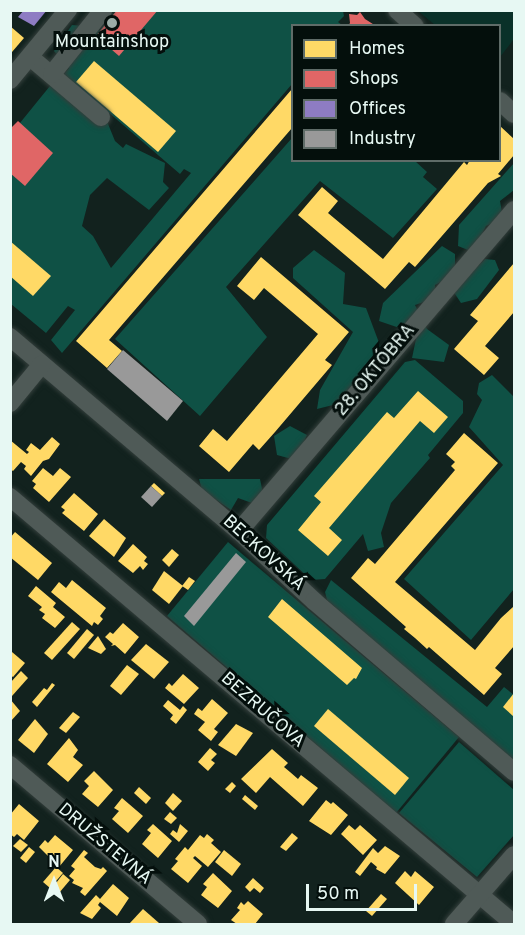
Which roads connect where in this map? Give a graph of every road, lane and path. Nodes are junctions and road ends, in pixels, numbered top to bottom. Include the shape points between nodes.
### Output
1 (68, 10) edge
2 (103, 10) edge
3 (397, 10) edge
4 (413, 24) edge
5 (30, 57) junction
6 (52, 74) junction
7 (10, 80) edge
8 (501, 101) edge
9 (514, 114) edge
10 (101, 117) dead end
11 (514, 210) edge
12 (10, 337) edge
13 (42, 364) junction
14 (10, 402) edge
15 (10, 497) edge
16 (239, 531) junction
17 (13, 772) edge
18 (514, 772) edge
19 (514, 855) edge
20 (478, 896) junction
21 (198, 924) edge
22 (454, 924) edge
23 (514, 924) edge

1 - 5 street
2 - 6 street
3 - 4 street
5 - 6 street
5 - 7 street
6 - 10 street
8 - 9 street
11 - 16 street, 28. OKTÓBRA
12 - 13 street, BECKOVSKÁ
13 - 14 street
13 - 16 street, BECKOVSKÁ
15 - 20 street, BEZRUČOVA
16 - 18 street, BECKOVSKÁ via 314,601
17 - 21 street, DRUŽSTEVNÁ
19 - 20 street
20 - 22 street
20 - 23 street, BEZRUČOVA

